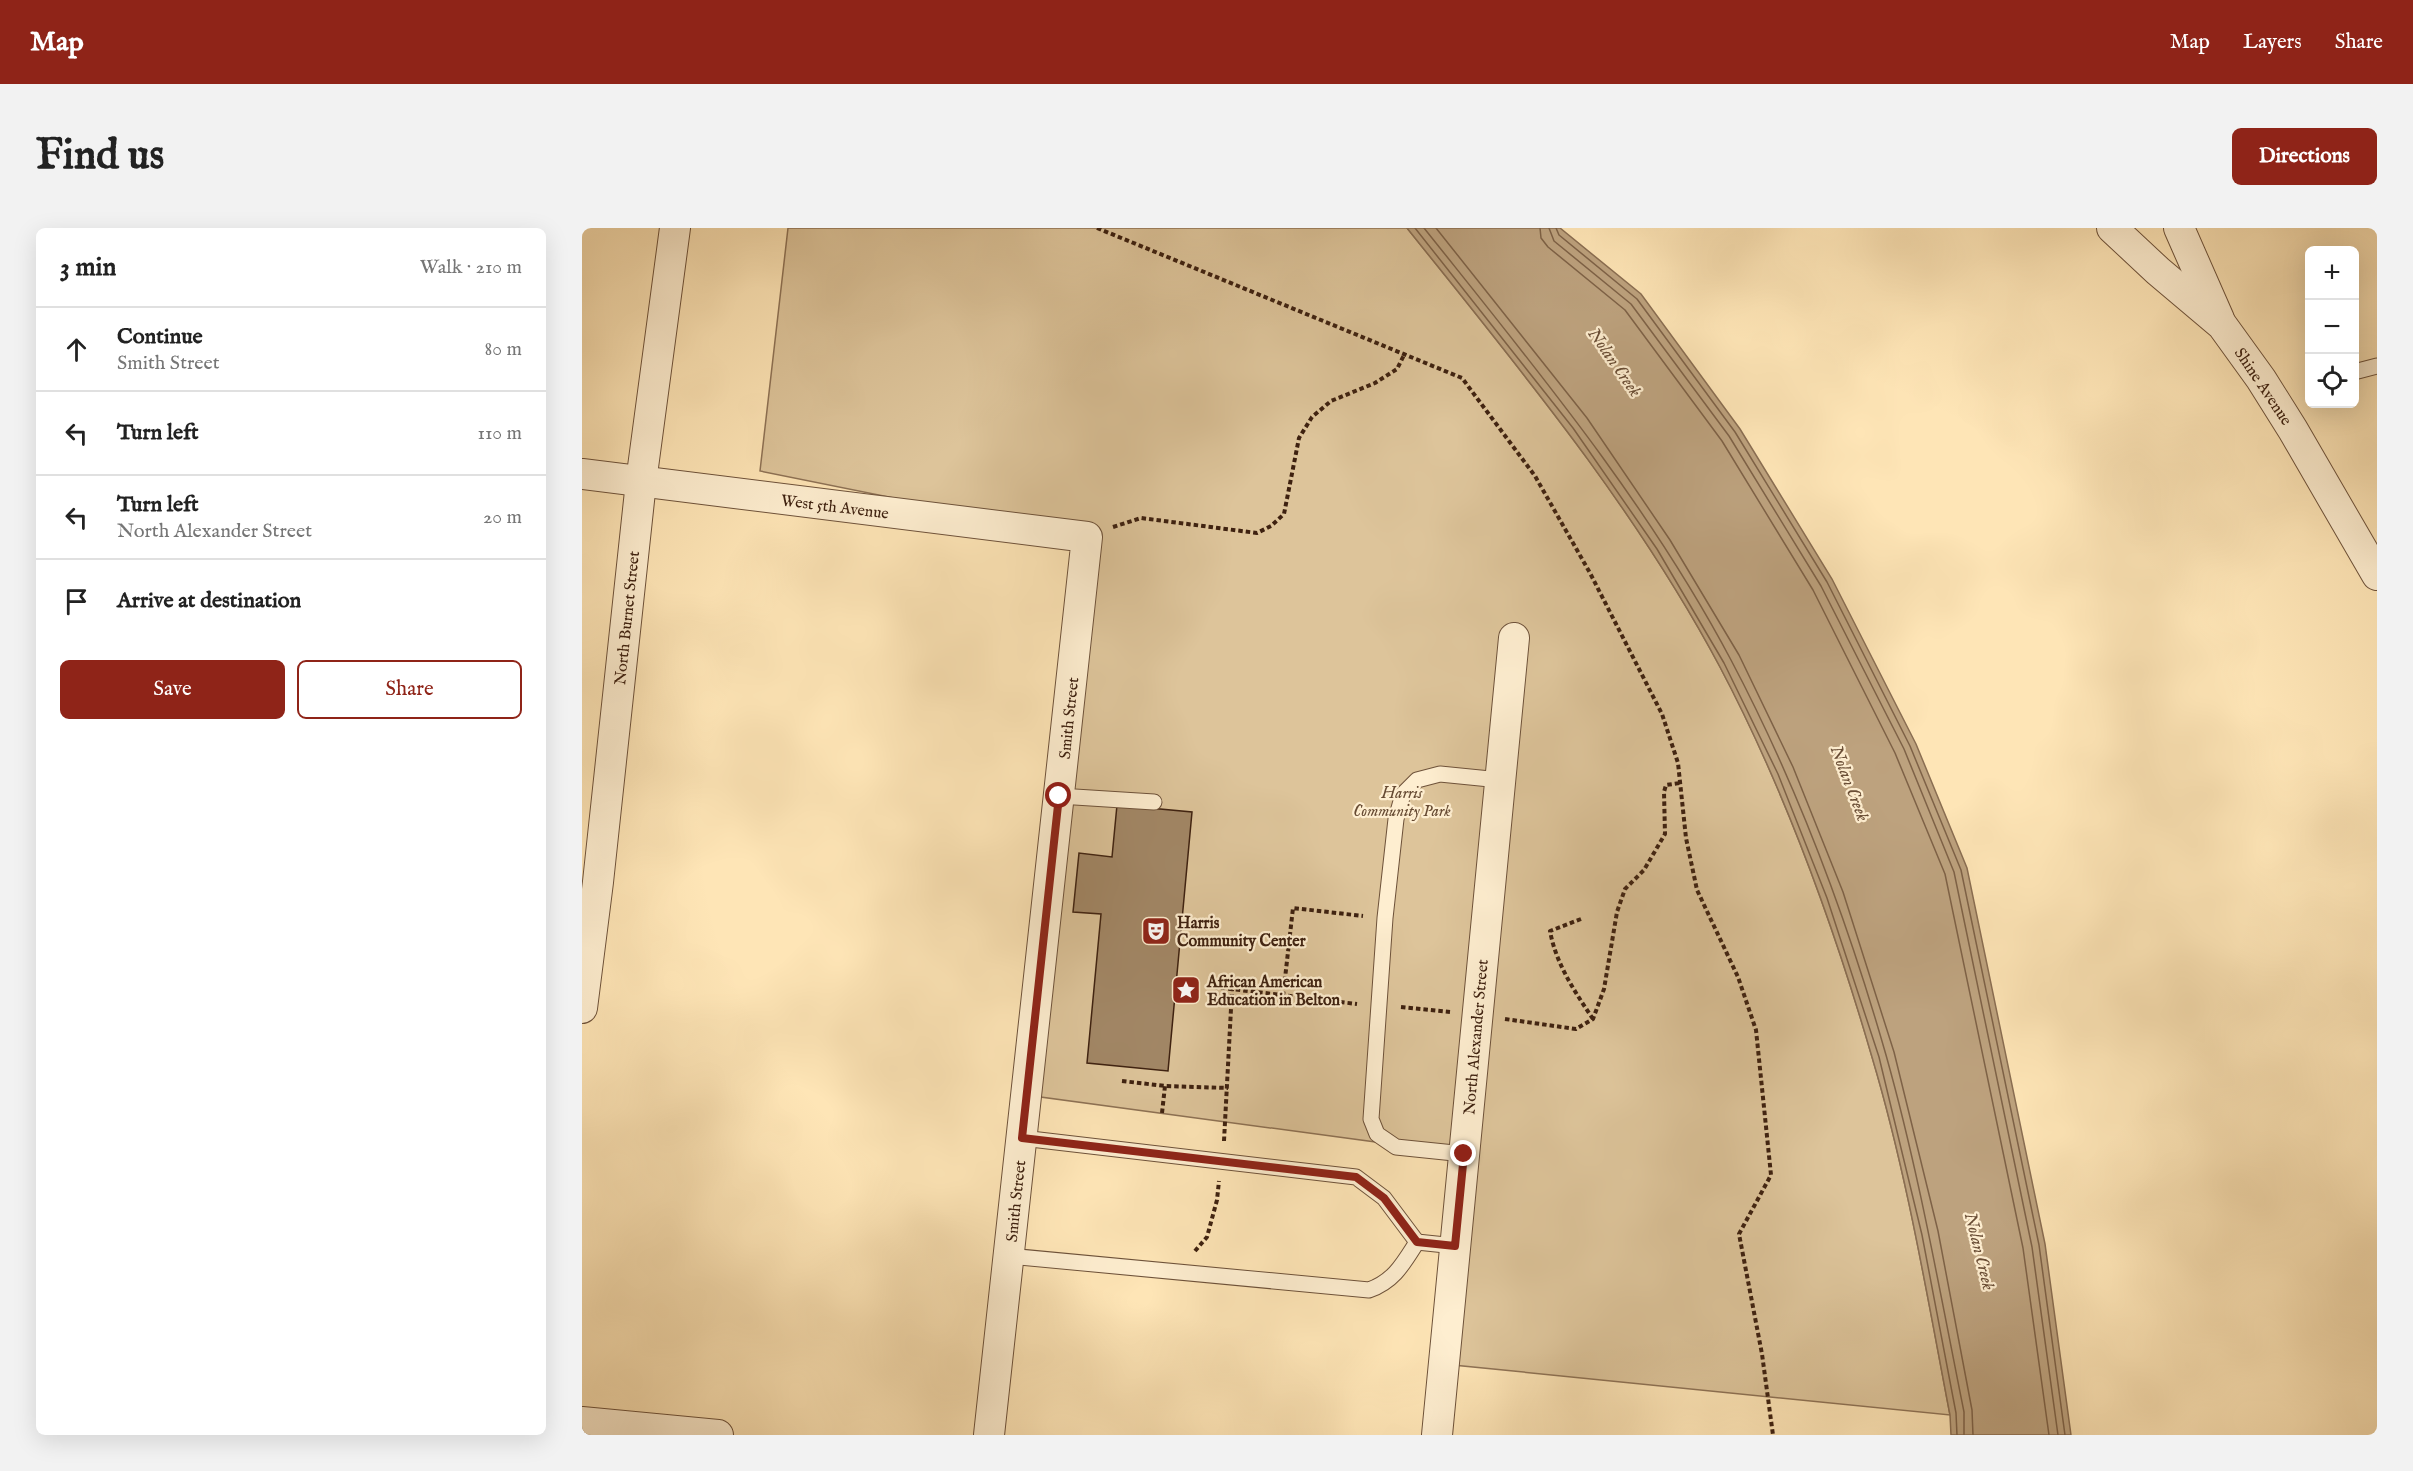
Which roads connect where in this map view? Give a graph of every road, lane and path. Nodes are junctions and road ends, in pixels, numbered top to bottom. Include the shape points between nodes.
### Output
1 (675, 228) edge
2 (1097, 228) edge
3 (2112, 228) edge
4 (2179, 228) edge
5 (2222, 325) junction
6 (1405, 353) junction
7 (2377, 366) edge
8 (2359, 371) edge
9 (582, 474) edge
10 (641, 482) junction
11 (1087, 537) junction
12 (2377, 575) edge
13 (1514, 638) dead end
14 (1500, 780) junction
15 (1059, 796) junction
16 (1154, 802) dead end
17 (1385, 918) junction
18 (1581, 920) dead end
19 (1283, 996) dead end
20 (582, 1008) edge
21 (1593, 1019) dead end
22 (1122, 1081) dead end
23 (1165, 1086) junction
24 (1228, 1088) dead end
25 (1162, 1113) dead end
26 (1022, 1138) junction
27 (1464, 1154) junction
28 (1417, 1242) junction
29 (1455, 1246) junction
30 (1009, 1256) junction
31 (582, 1422) edge
32 (718, 1435) edge
33 (989, 1435) edge
34 (1437, 1435) edge
35 (1773, 1435) edge

1 - 10 street, North Burnet Street
2 - 6 path
3 - 5 street, Shine Avenue
4 - 5 street
5 - 12 street, Shine Avenue via 2288,422
6 - 11 path via 1397,369 1375,383 1330,401 1312,417 1299,438 1284,514 1271,526 1257,533 1141,518
6 - 35 path via 1462,378 1535,477 1590,573 1662,714 1678,763 1686,838 1698,890 1738,977 1756,1030 1771,1175 1739,1234
7 - 8 lane
9 - 10 street, West 5th Avenue
10 - 11 street, West 5th Avenue
10 - 20 street, North Burnet Street
11 - 15 street, Smith Street
13 - 14 street, North Alexander Street
14 - 17 lane via 1440,774 1417,780 1402,794
14 - 27 street, North Alexander Street
15 - 16 lane
15 - 26 street, Smith Street
17 - 19 path via 1293,908
17 - 27 lane via 1371,1119 1377,1134 1396,1146
18 - 21 path via 1550,931 1553,949
22 - 23 path
23 - 24 path
23 - 25 path
26 - 28 lane via 1356,1177 1384,1198
26 - 30 street, Smith Street
27 - 29 street, North Alexander Street
28 - 29 lane
28 - 30 lane via 1402,1267 1384,1285 1369,1290
29 - 34 street, North Alexander Street
30 - 33 street, Smith Street
31 - 32 street

